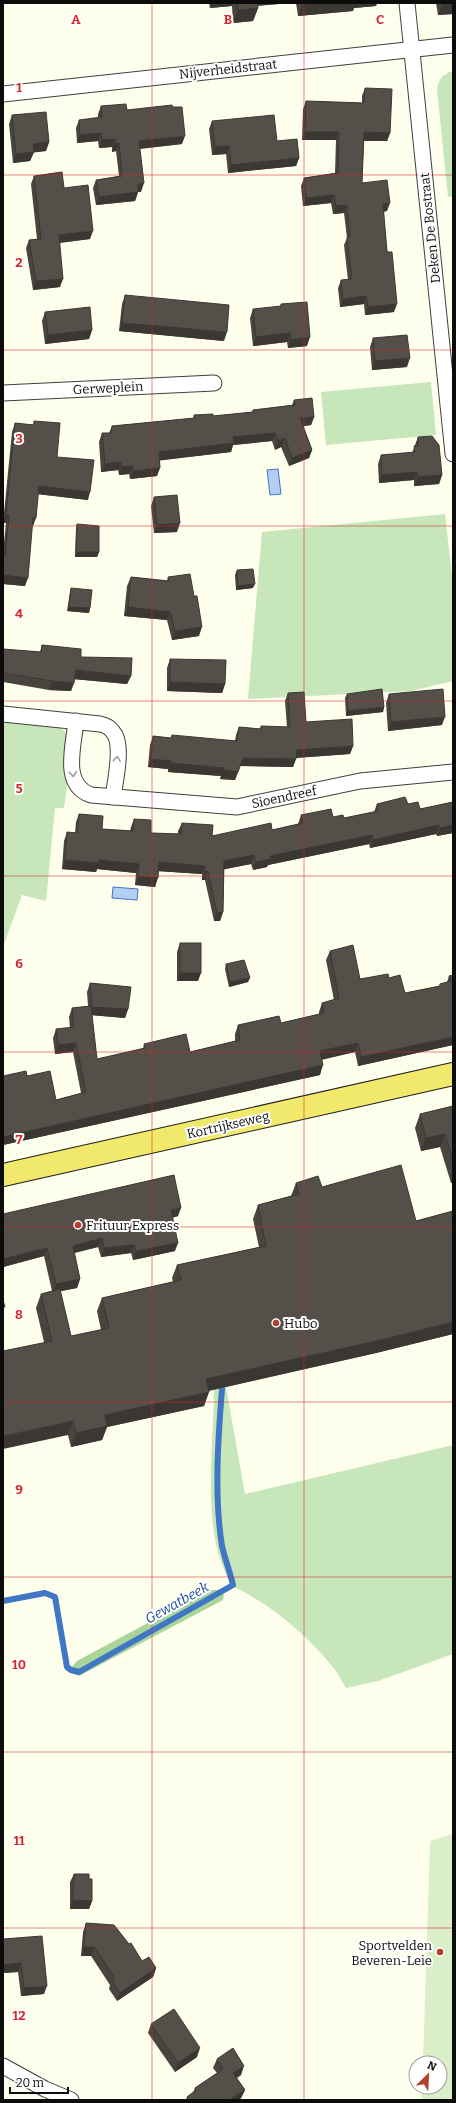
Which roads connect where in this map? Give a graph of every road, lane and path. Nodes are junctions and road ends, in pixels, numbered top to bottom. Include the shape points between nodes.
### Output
1 (407, 3) edge
2 (453, 45) edge
3 (413, 50) junction
4 (3, 94) edge
5 (214, 383) dead end
6 (3, 393) edge
7 (453, 454) edge
8 (3, 714) edge
9 (76, 721) junction
10 (453, 772) edge
11 (113, 798) junction
12 (453, 1074) edge
13 (3, 1175) edge
14 (3, 2066) edge
15 (71, 2100) edge

1 - 3 street, Deken De Bostraat
2 - 3 street, Nijverheidstraat
3 - 4 street, Nijverheidstraat
3 - 7 street, Deken De Bostraat
5 - 6 street, Gerweplein
8 - 9 street
9 -> 11 street, Sioendreef via 72,771 75,783 87,794
11 -> 9 street via 118,748 116,735 111,729 100,724
10 - 11 street, Sioendreef via 360,782 237,807
12 - 13 main road, Kortrijkseweg
14 - 15 street via 38,2086

